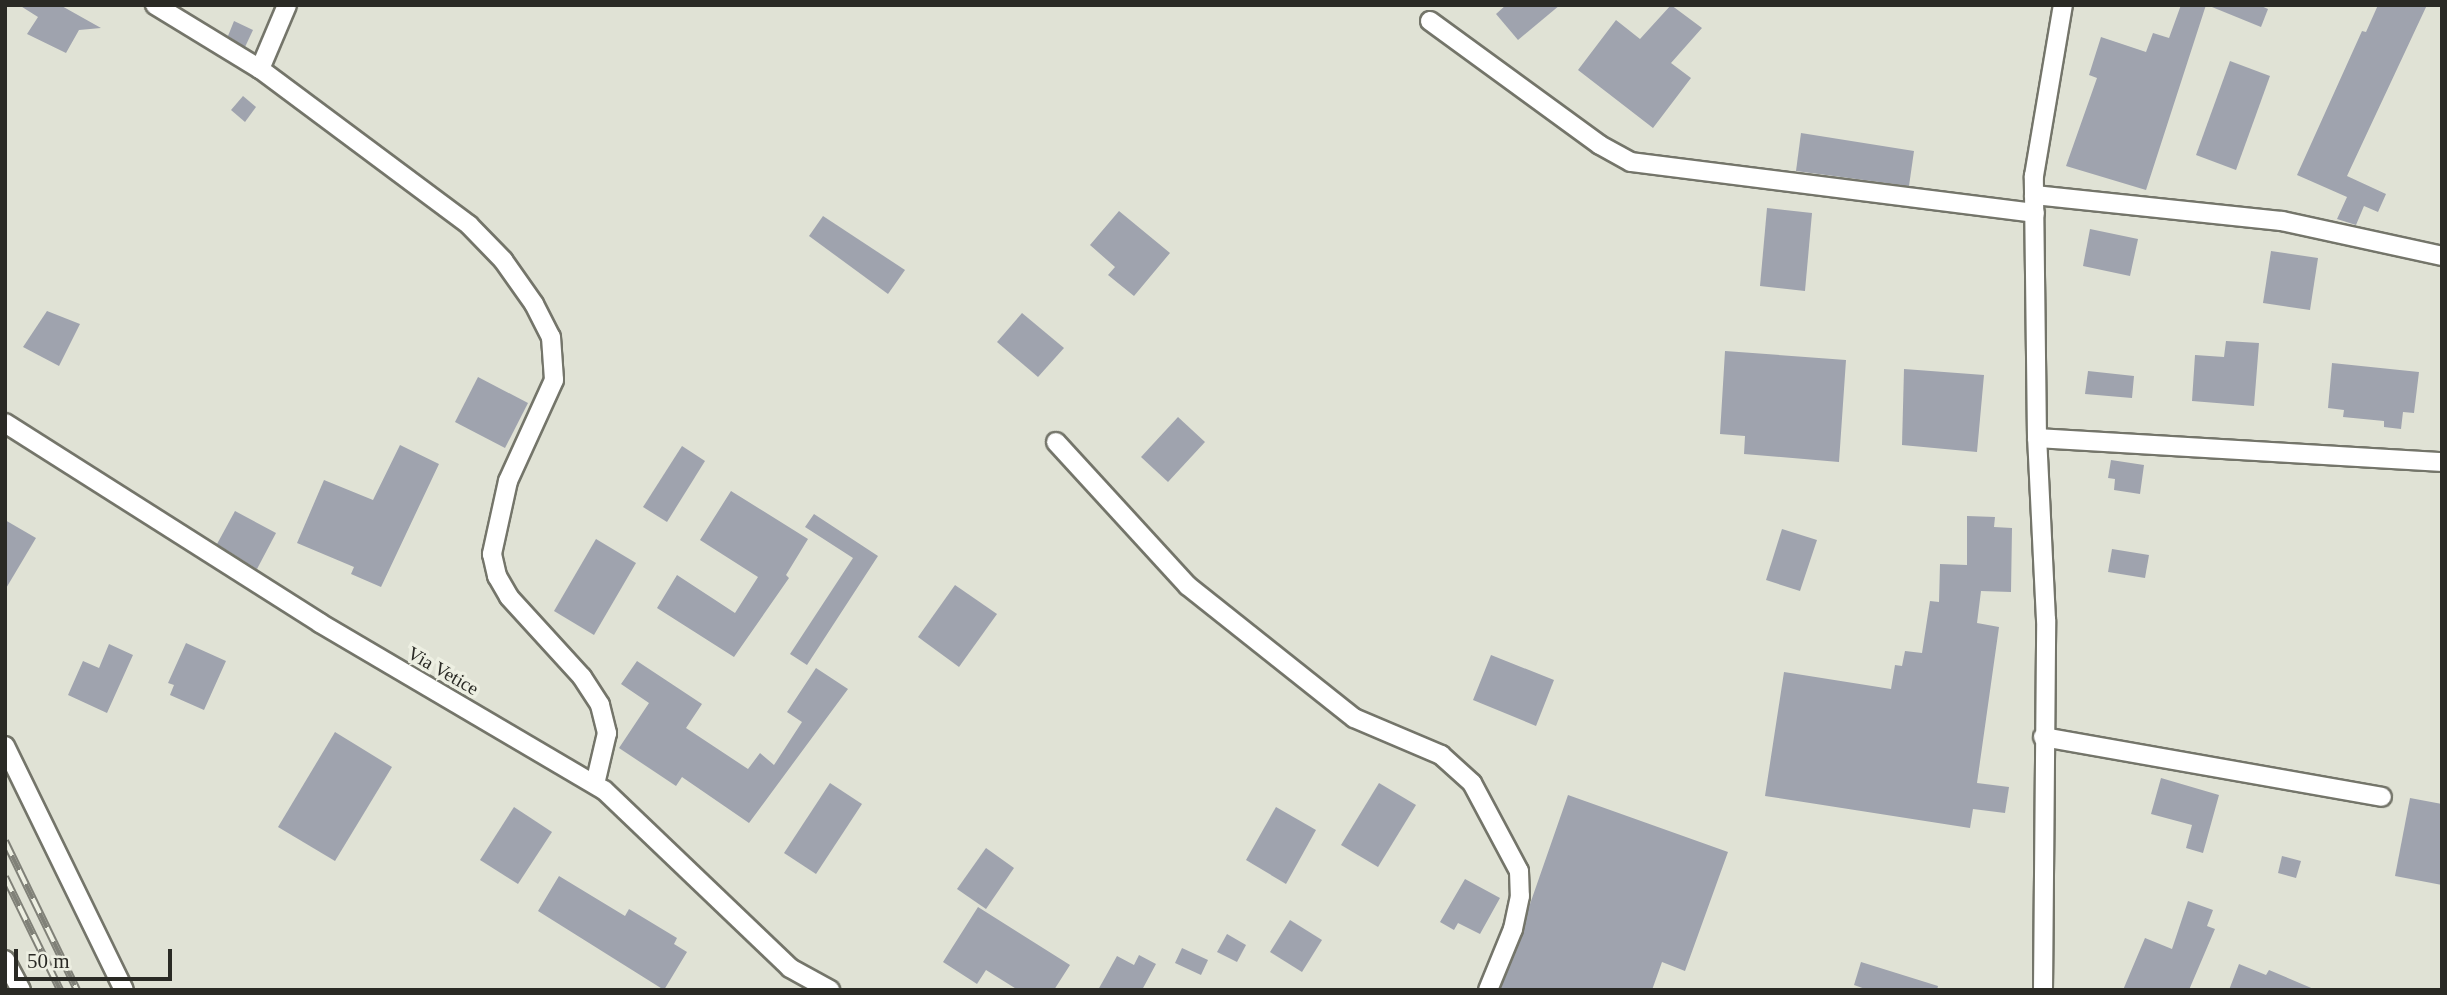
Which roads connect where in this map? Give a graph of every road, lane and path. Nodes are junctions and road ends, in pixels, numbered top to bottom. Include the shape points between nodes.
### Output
1 (156, 5) edge
2 (287, 5) edge
3 (2063, 5) edge
4 (1430, 21) dead end
5 (260, 69) junction
6 (2035, 204) junction
7 (2442, 257) edge
8 (5, 424) edge
9 (2037, 438) junction
10 (1056, 442) dead end
11 (2442, 462) edge
12 (2043, 737) junction
13 (5, 746) edge
14 (595, 784) junction
15 (2382, 797) dead end
16 (5, 960) edge
17 (21, 990) edge
18 (124, 990) edge
19 (830, 990) edge
20 (1488, 990) edge
21 (2043, 990) edge

1 - 5 street
2 - 5 street
3 - 6 street
4 - 6 street via 1600,145 1631,162
5 - 14 street via 469,226 503,260 551,337 554,380 509,481 492,554 509,597 582,677 600,705 607,733
6 - 7 street via 2282,220
6 - 9 street
8 - 14 street, Via Vetice via 320,622
9 - 11 street
9 - 12 street via 2046,620
10 - 20 street via 1188,586 1354,718 1441,755 1472,783 1519,870 1520,897 1513,929
12 - 15 street
12 - 21 street
13 - 18 street
14 - 19 street, Via Vetice via 790,968
16 - 17 street

